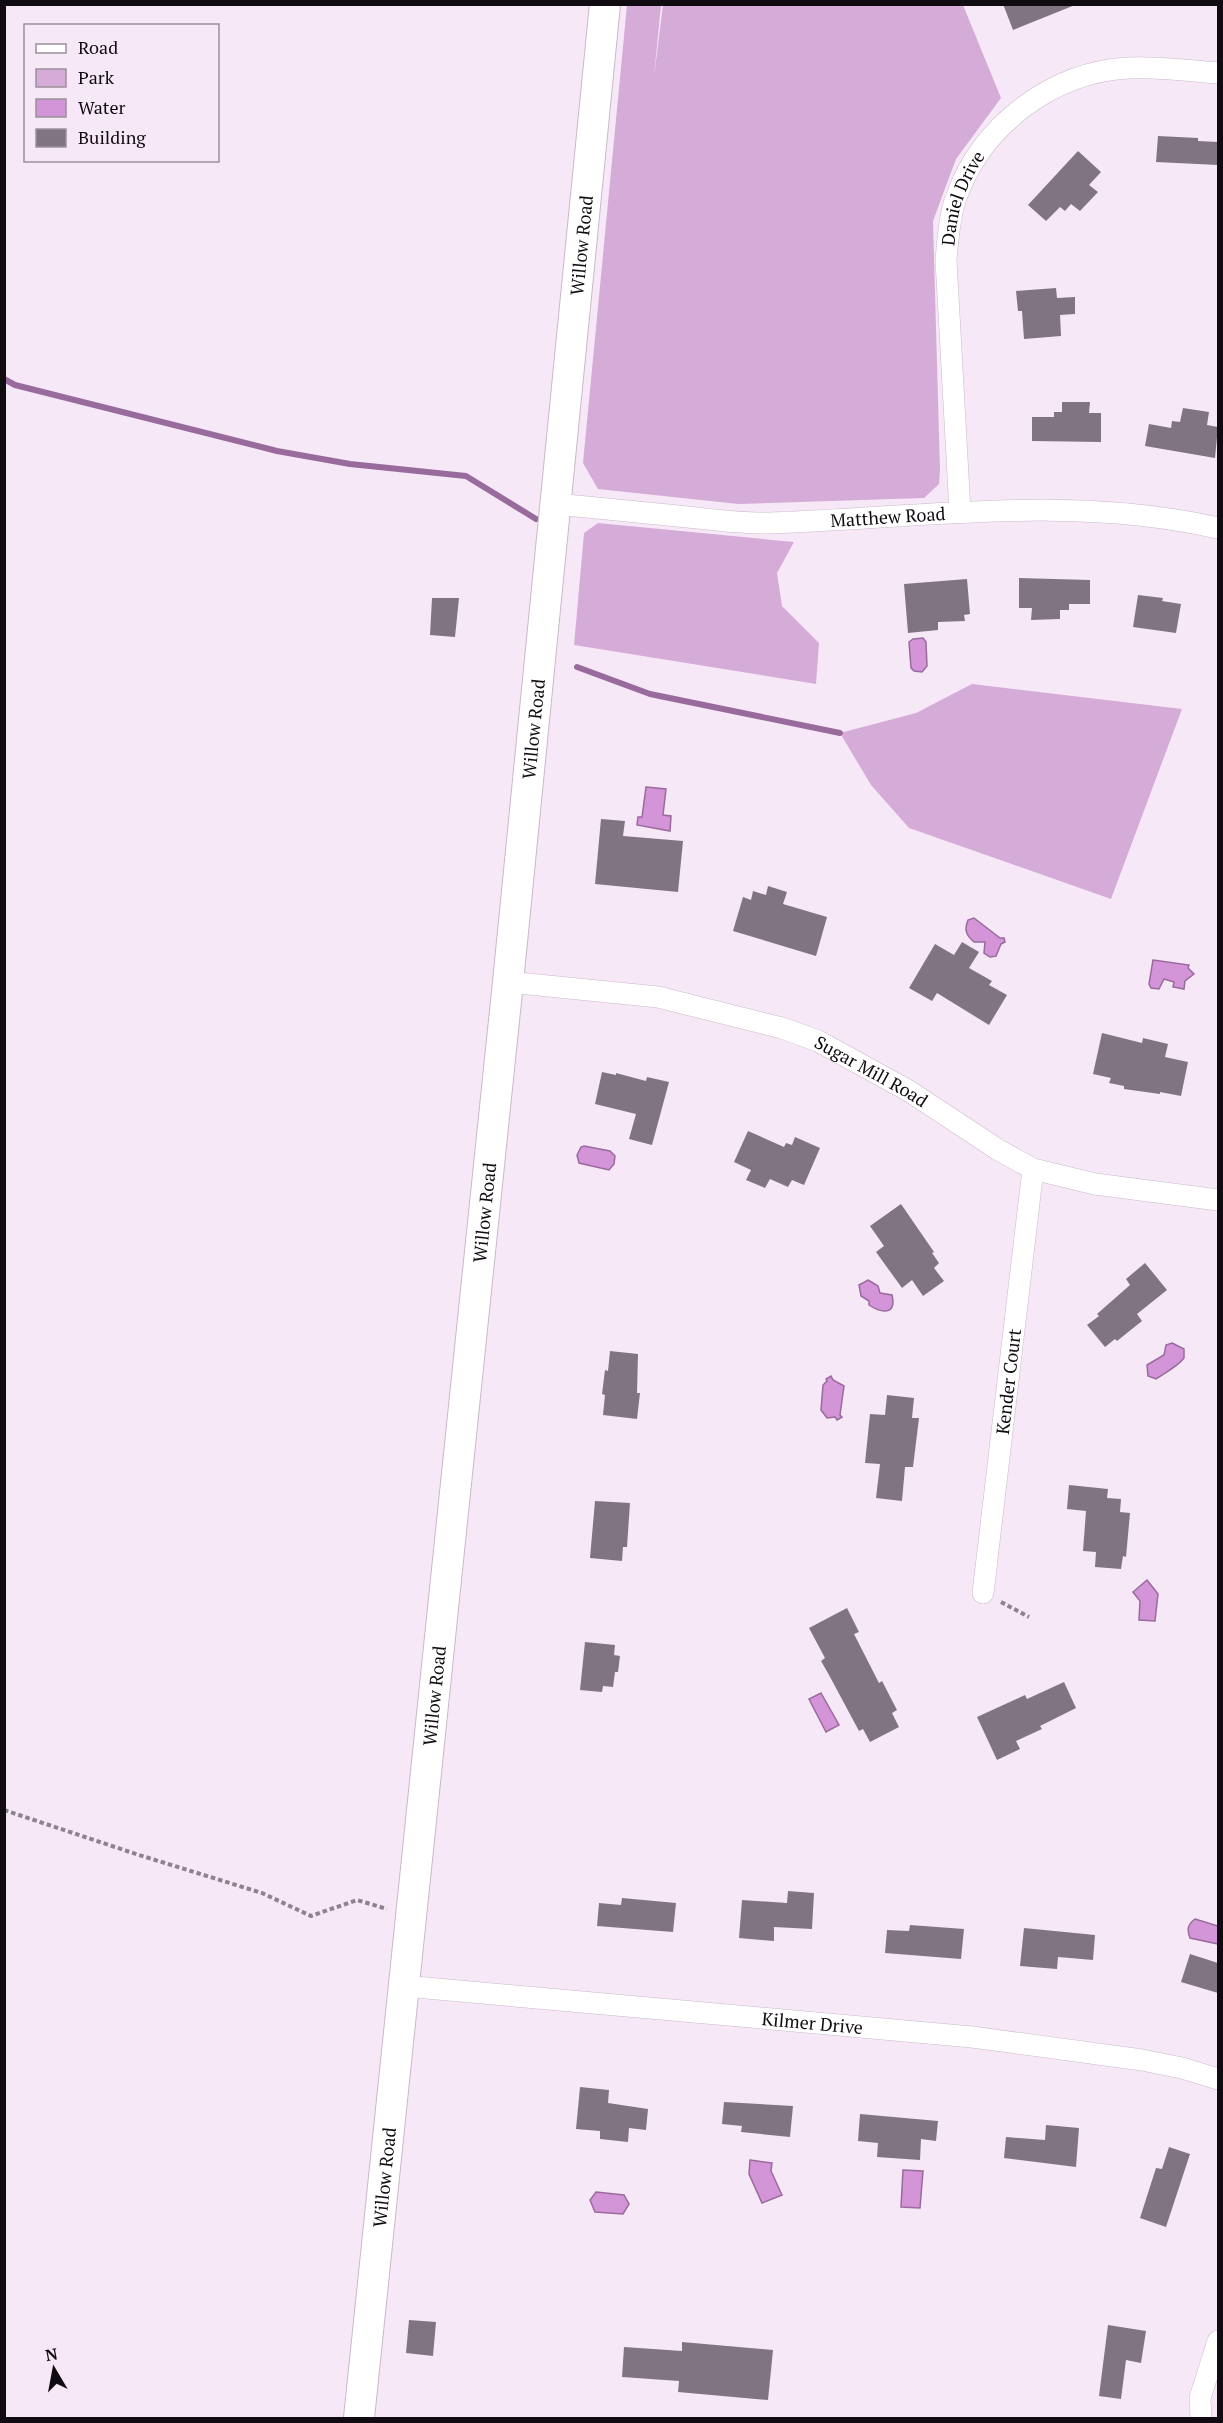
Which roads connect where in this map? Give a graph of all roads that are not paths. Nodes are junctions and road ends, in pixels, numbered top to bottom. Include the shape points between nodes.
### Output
1 (605, 4) edge
2 (1218, 73) edge
3 (556, 504) junction
4 (960, 511) junction
5 (1218, 528) edge
6 (508, 982) junction
7 (1033, 1169) junction
8 (1218, 1200) edge
9 (983, 1593) road end
10 (404, 1986) junction
11 (1218, 2079) edge
12 (1218, 2341) edge
13 (359, 2418) edge
14 (1201, 2418) edge

1 - 3 street, Willow Road
2 - 4 street, Daniel Drive via 1127,68 1094,72 1060,84 1007,120 970,167 956,198 946,260
3 - 4 street, Matthew Road via 767,523
3 - 6 street, Willow Road
4 - 5 street, Matthew Road via 1098,511
6 - 7 street, Sugar Mill Road via 658,997 782,1028 818,1041 909,1091
6 - 10 street, Willow Road
7 - 8 street, Sugar Mill Road via 1095,1184
7 - 9 street, Kender Court
10 - 11 street, Kilmer Drive via 972,2037 1142,2060
10 - 13 street, Willow Road
12 - 14 street via 1200,2398

